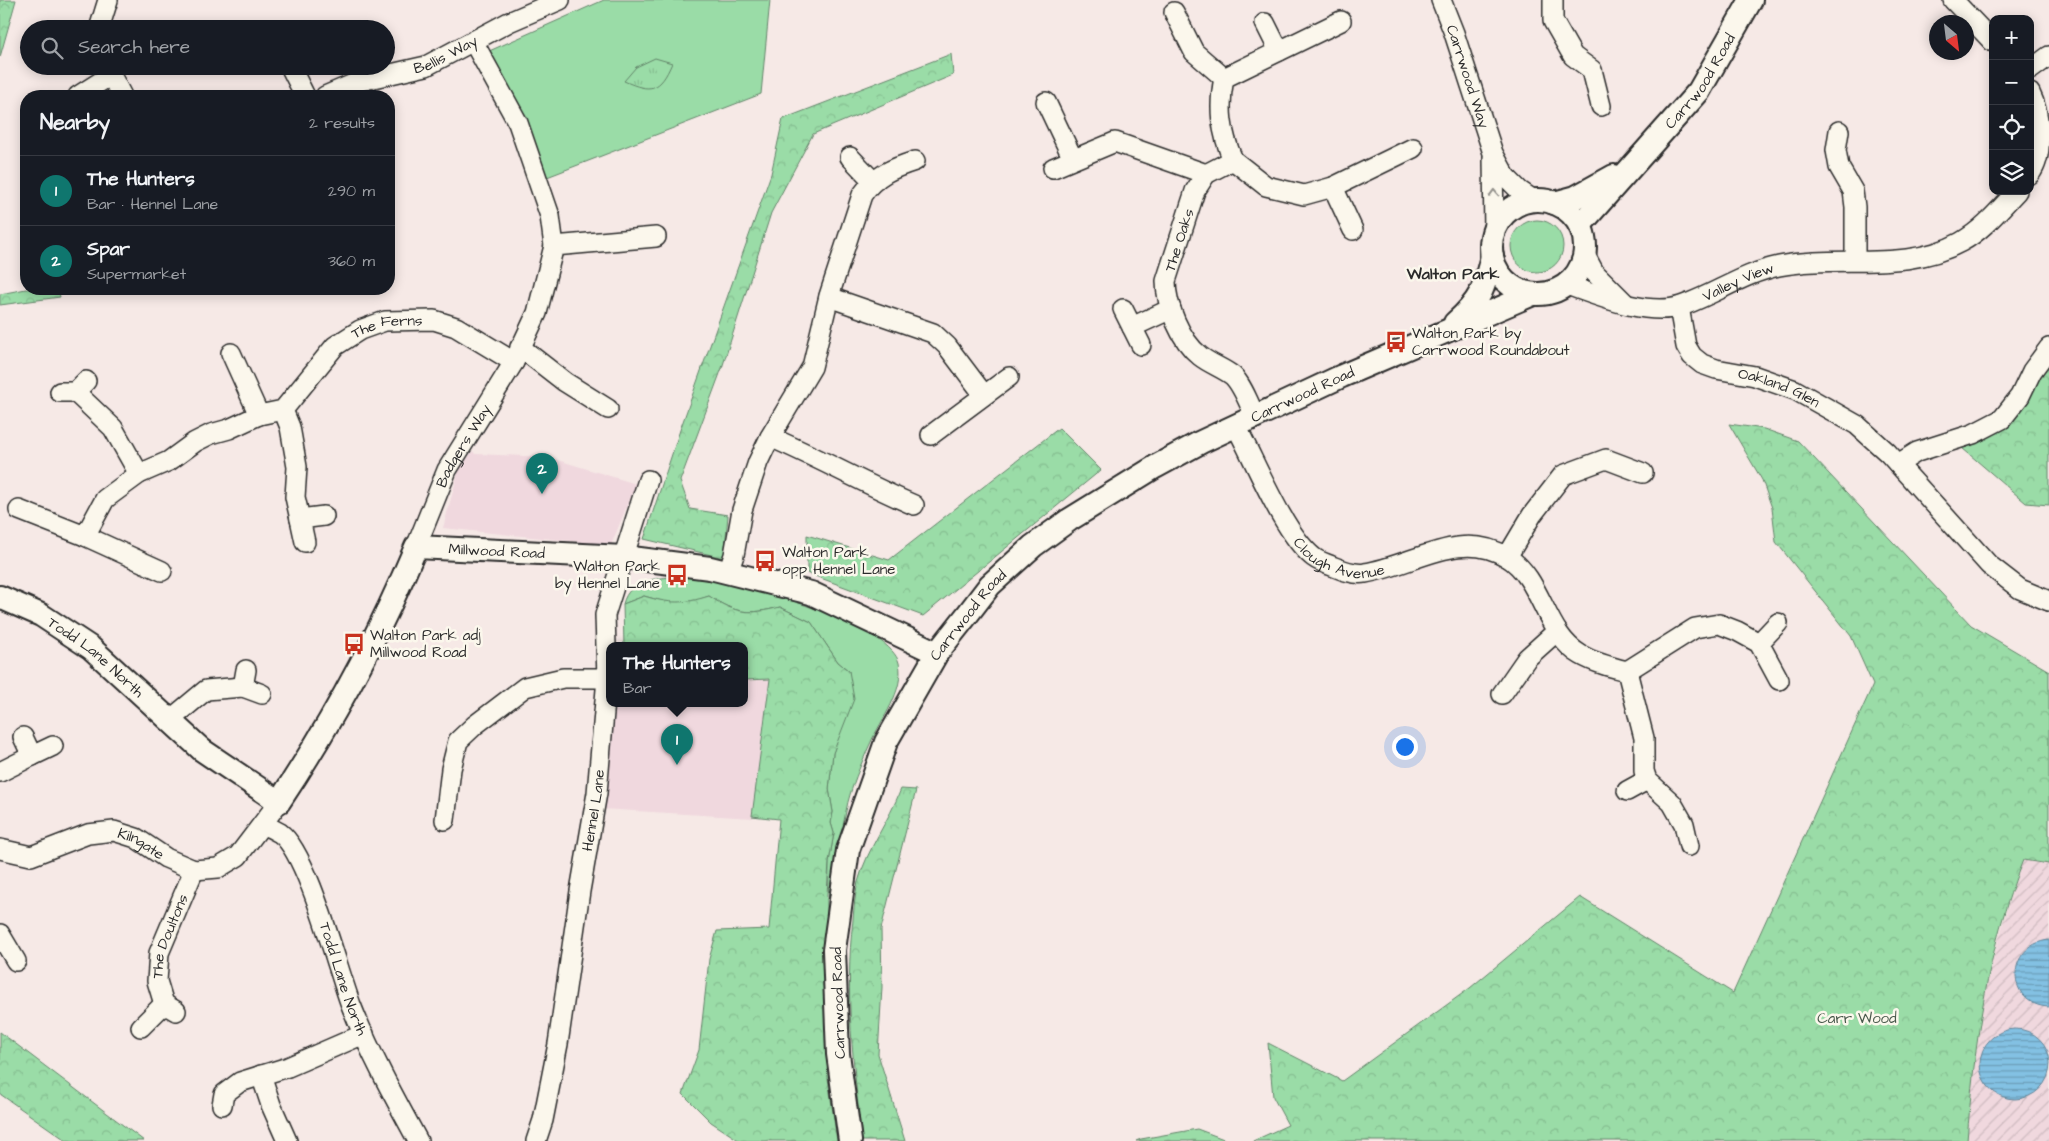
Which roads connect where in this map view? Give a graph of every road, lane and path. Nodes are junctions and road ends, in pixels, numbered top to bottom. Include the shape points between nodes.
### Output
1 (108, 0) edge
2 (560, 0) edge
3 (1441, 0) edge
4 (1553, 0) edge
5 (1751, 0) edge
6 (1953, 0) edge
7 (1174, 12) dead end
8 (102, 20) edge
9 (1341, 21) dead end
10 (1265, 23) dead end
11 (1989, 38) edge
12 (472, 41) junction
13 (1279, 51) junction
14 (2049, 56) edge
15 (2034, 67) edge
16 (395, 73) edge
17 (103, 75) edge
18 (112, 75) edge
19 (294, 75) edge
20 (386, 75) edge
21 (1224, 78) junction
22 (85, 90) edge
23 (119, 90) edge
24 (302, 90) edge
25 (339, 90) edge
26 (1046, 102) dead end
27 (2034, 102) edge
28 (1601, 106) dead end
29 (1839, 131) dead end
30 (1413, 148) dead end
31 (1493, 153) junction
32 (1641, 156) junction
33 (850, 158) dead end
34 (1073, 159) junction
35 (1232, 160) junction
36 (2034, 160) edge
37 (915, 161) dead end
38 (1053, 168) dead end
39 (1206, 174) junction
40 (873, 181) junction
41 (1333, 187) junction
42 (2013, 195) edge
43 (1545, 202) junction
44 (1580, 225) junction
45 (1353, 230) dead end
46 (1494, 233) junction
47 (656, 237) dead end
48 (554, 246) junction
49 (1585, 255) junction
50 (1492, 256) junction
51 (1855, 260) junction
52 (1567, 284) junction
53 (1533, 294) junction
54 (829, 297) junction
55 (1625, 303) junction
56 (1679, 307) junction
57 (1123, 309) dead end
58 (1170, 309) junction
59 (1132, 327) junction
60 (1443, 334) junction
61 (1141, 345) dead end
62 (2049, 348) edge
63 (231, 353) dead end
64 (517, 355) junction
65 (1009, 377) dead end
66 (74, 388) dead end
67 (984, 395) junction
68 (608, 409) dead end
69 (283, 410) junction
70 (259, 415) junction
71 (1246, 421) junction
72 (930, 434) dead end
73 (770, 437) junction
74 (1898, 464) junction
75 (1643, 473) dead end
76 (139, 474) junction
77 (648, 480) dead end
78 (914, 505) dead end
79 (19, 510) dead end
80 (324, 516) dead end
81 (300, 519) junction
82 (85, 536) junction
83 (305, 542) dead end
84 (416, 547) junction
85 (624, 557) junction
86 (1507, 557) junction
87 (162, 571) dead end
88 (728, 573) junction
89 (0, 597) edge
90 (2049, 601) edge
91 (1778, 623) dead end
92 (1557, 631) junction
93 (606, 642) edge
94 (1759, 643) junction
95 (938, 653) junction
96 (1627, 671) junction
97 (606, 678) edge
98 (1779, 680) dead end
99 (606, 690) edge
100 (262, 694) dead end
101 (1502, 694) dead end
102 (170, 720) junction
103 (23, 737) dead end
104 (53, 746) dead end
105 (32, 756) junction
106 (0, 772) edge
107 (1648, 780) junction
108 (1627, 791) dead end
109 (279, 802) junction
110 (445, 820) dead end
111 (263, 825) junction
112 (1689, 846) dead end
113 (0, 849) edge
114 (194, 870) junction
115 (0, 934) edge
116 (16, 961) dead end
117 (140, 1027) dead end
118 (364, 1034) junction
119 (261, 1074) junction
120 (222, 1105) dead end
121 (287, 1141) edge
122 (418, 1141) edge
123 (536, 1141) edge
124 (850, 1141) edge

1 - 8 street
2 - 12 street, Bellis Way
3 - 31 street, Carrwood Way
4 - 28 street via 1553,22 1573,56 1592,70
5 - 32 street, Carrwood Road via 1699,91
6 - 11 street
7 - 21 street via 1194,52
9 - 13 street
10 - 13 street
12 - 16 street, Bellis Way via 426,66
12 - 48 street, Badgers Way via 518,123 550,216
13 - 21 street
14 - 15 street
17 - 22 street
18 - 23 street
19 - 24 street
20 - 25 street, Bellis Way
21 - 35 street via 1220,114
26 - 34 street
27 - 36 street via 2040,139
29 - 51 street via 1836,150 1839,166 1853,191 1855,207
30 - 41 street
31 - 43 street, Carrwood Way via 1506,177 1520,191
46 -> 31 street, Carrwood Way
32 - 43 street, Carrwood Road via 1604,183 1576,197
32 - 44 street, Carrwood Road
33 - 40 street
34 - 38 street
34 - 39 street via 1114,142
35 - 39 street
35 - 41 street via 1266,186 1304,195
37 - 40 street via 887,171
39 - 58 street, The Oaks via 1195,191 1166,280
40 - 54 street via 862,195
41 - 45 street
42 - 51 street, Valley View via 1963,242 1936,254 1906,261
43 - 44 street via 1567,210
43 - 46 street via 1524,202 1505,214
44 - 49 street
46 - 50 street
47 - 48 street
48 - 64 street, Badgers Way via 537,313
49 - 52 street via 1579,271
49 - 55 street via 1594,272
50 - 53 street via 1506,281 1514,288
50 - 60 street, Carrwood Road via 1483,293 1469,311
51 - 56 street, Valley View via 1779,266
52 - 53 street via 1545,294
52 - 55 street, Valley View
53 - 60 street, Carrwood Road
54 - 67 street via 933,333 947,346
54 - 73 street via 812,366
55 - 56 street, Valley View via 1649,309
56 - 74 street, Oakland Glen via 1686,346 1702,364 1755,376 1795,390 1857,425
57 - 59 street
58 - 59 street
58 - 71 street, The Oaks via 1191,348 1233,376
59 - 61 street
60 - 71 street, Carrwood Road
62 - 74 street via 2002,419 1973,434 1917,452
63 - 70 street
64 - 68 street
64 - 69 street, The Ferns via 434,320 385,321 360,330 335,346
64 - 84 street, Badgers Way via 448,470
65 - 67 street
66 - 76 street via 113,428
67 - 72 street
69 - 70 street
69 - 81 street via 290,427 297,467 295,497
70 - 76 street via 211,434 169,462
71 - 86 street, Clough Avenue via 1295,538 1323,563 1348,572 1363,573 1447,548 1472,545
71 - 95 street, Carrwood Road via 1155,467 1033,546 990,585
73 - 78 street via 825,460 860,481
73 - 88 street via 742,510
74 - 90 street, Oakland Glen via 1989,565 2020,590
75 - 86 street via 1606,459 1563,475 1532,515
76 - 82 street via 105,499
77 - 85 street, Hennel Lane
79 - 82 street
80 - 81 street
81 - 83 street
82 - 87 street
84 - 85 street, Millwood Road
84 - 109 street via 342,703
85 - 88 street, Millwood Road
85 - 93 street, Hennel Lane via 606,615
86 - 92 street, Clough Avenue via 1528,578
88 - 95 street, Millwood Road via 811,593
89 - 102 street, Todd Lane North via 41,615 91,648
91 - 94 street
92 - 96 street, Clough Avenue via 1580,655
92 - 101 street via 1528,658
94 - 96 street via 1719,624 1706,625 1695,628
94 - 98 street
95 - 124 street, Carrwood Road via 886,742 848,850 834,950 838,1054
96 - 107 street via 1644,738 1644,771
97 - 110 street via 563,678 525,687 475,725 458,741
99 - 123 street, Hennel Lane via 597,793 557,1052
100 - 102 street via 244,679 206,690
102 - 109 street, Todd Lane North via 202,750
103 - 105 street
104 - 105 street
105 - 106 street
107 - 108 street
107 - 112 street via 1672,803 1684,824
109 - 111 street
111 - 114 street, Kilngate via 238,856 218,868
111 - 118 street, Todd Lane North via 282,834 295,853 309,882
113 - 114 street, Kilngate via 31,856 88,834 114,831 136,838 166,858
114 - 117 street, The Doultons via 159,953 156,970 159,992 170,1007
115 - 116 street
118 - 119 street via 288,1067
118 - 122 street, Todd Lane North
119 - 120 street via 240,1082 224,1094
119 - 121 street

